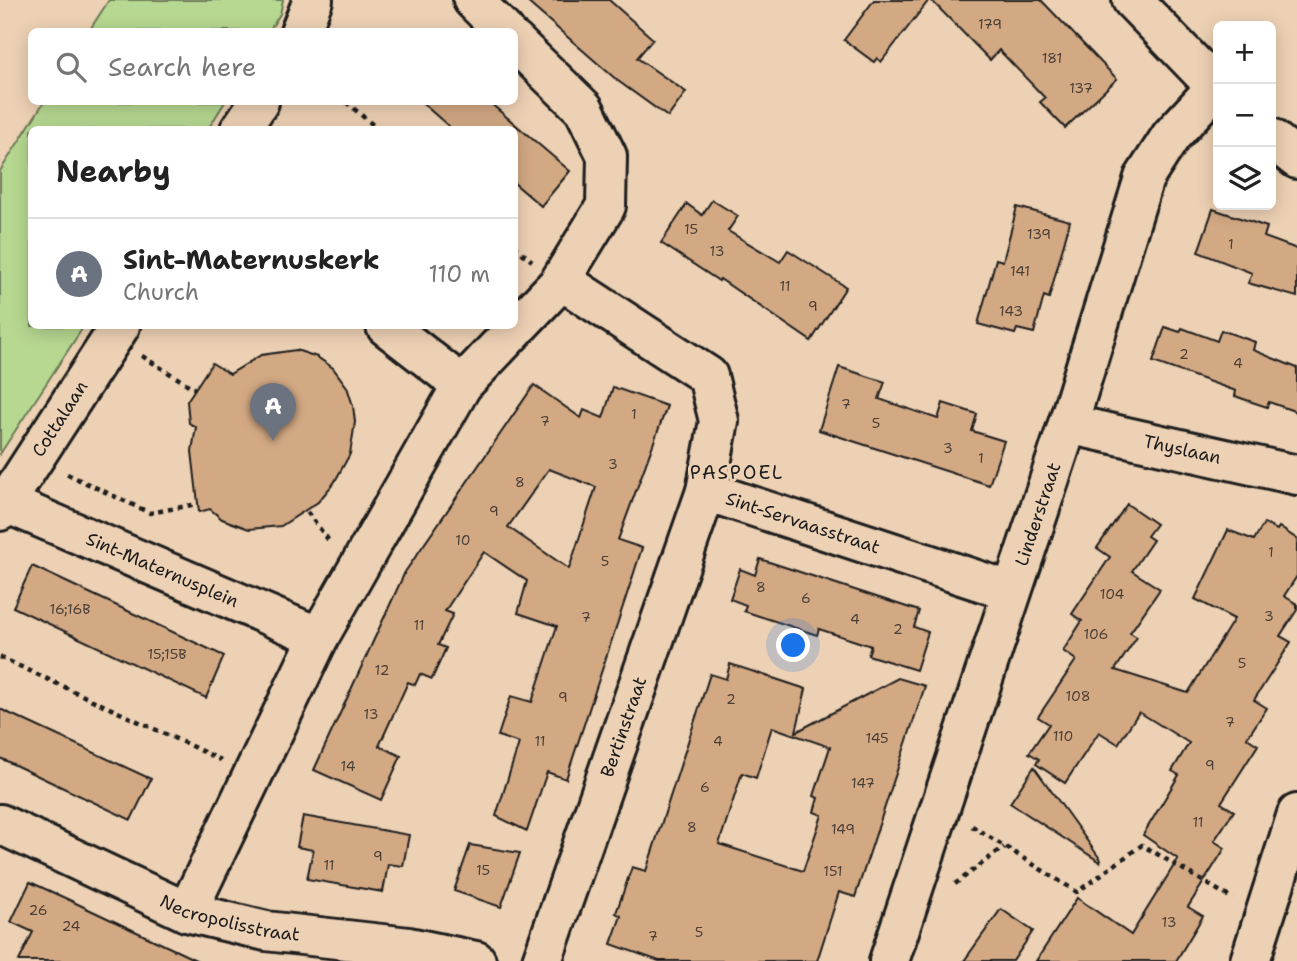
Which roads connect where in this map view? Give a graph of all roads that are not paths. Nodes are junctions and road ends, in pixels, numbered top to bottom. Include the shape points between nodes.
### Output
1 (313, 0) edge
2 (473, 0) edge
3 (1132, 0) edge
4 (302, 28) edge
5 (501, 28) edge
6 (518, 45) edge
7 (1213, 84) edge
8 (1213, 92) edge
9 (257, 105) edge
10 (243, 126) edge
11 (1276, 142) edge
12 (1297, 159) edge
13 (561, 280) junction
14 (518, 326) edge
15 (390, 329) edge
16 (515, 329) edge
17 (117, 331) edge
18 (462, 385) junction
19 (1069, 424) junction
20 (1297, 475) edge
21 (706, 491) junction
22 (3, 507) edge
23 (1010, 592) junction
24 (319, 637) junction
25 (1297, 814) edge
26 (0, 824) edge
27 (187, 912) junction
28 (476, 961) edge
29 (542, 961) edge
30 (889, 961) edge
31 (1250, 961) edge

1 - 4 street
2 - 5 street
3 - 7 street
6 - 13 street via 584,109 607,156 606,206
8 - 19 street, Linderstraat via 1171,136 1144,178
9 - 10 street
11 - 12 street
13 - 14 street
13 - 21 street, Sint-Servaasstraat via 708,376 719,421
15 - 18 street
16 - 18 street
17 - 22 street, Cottalaan
18 - 24 street
19 - 20 street, Thyslaan
19 - 23 street, Linderstraat
21 - 23 street, Sint-Servaasstraat
21 - 29 street, Bertinstraat
22 - 24 street, Sint-Maternusplein
23 - 30 street, Linderstraat
24 - 27 street
25 - 31 street
26 - 27 street, Necropolisstraat
27 - 28 street, Necropolisstraat via 266,931 409,947

